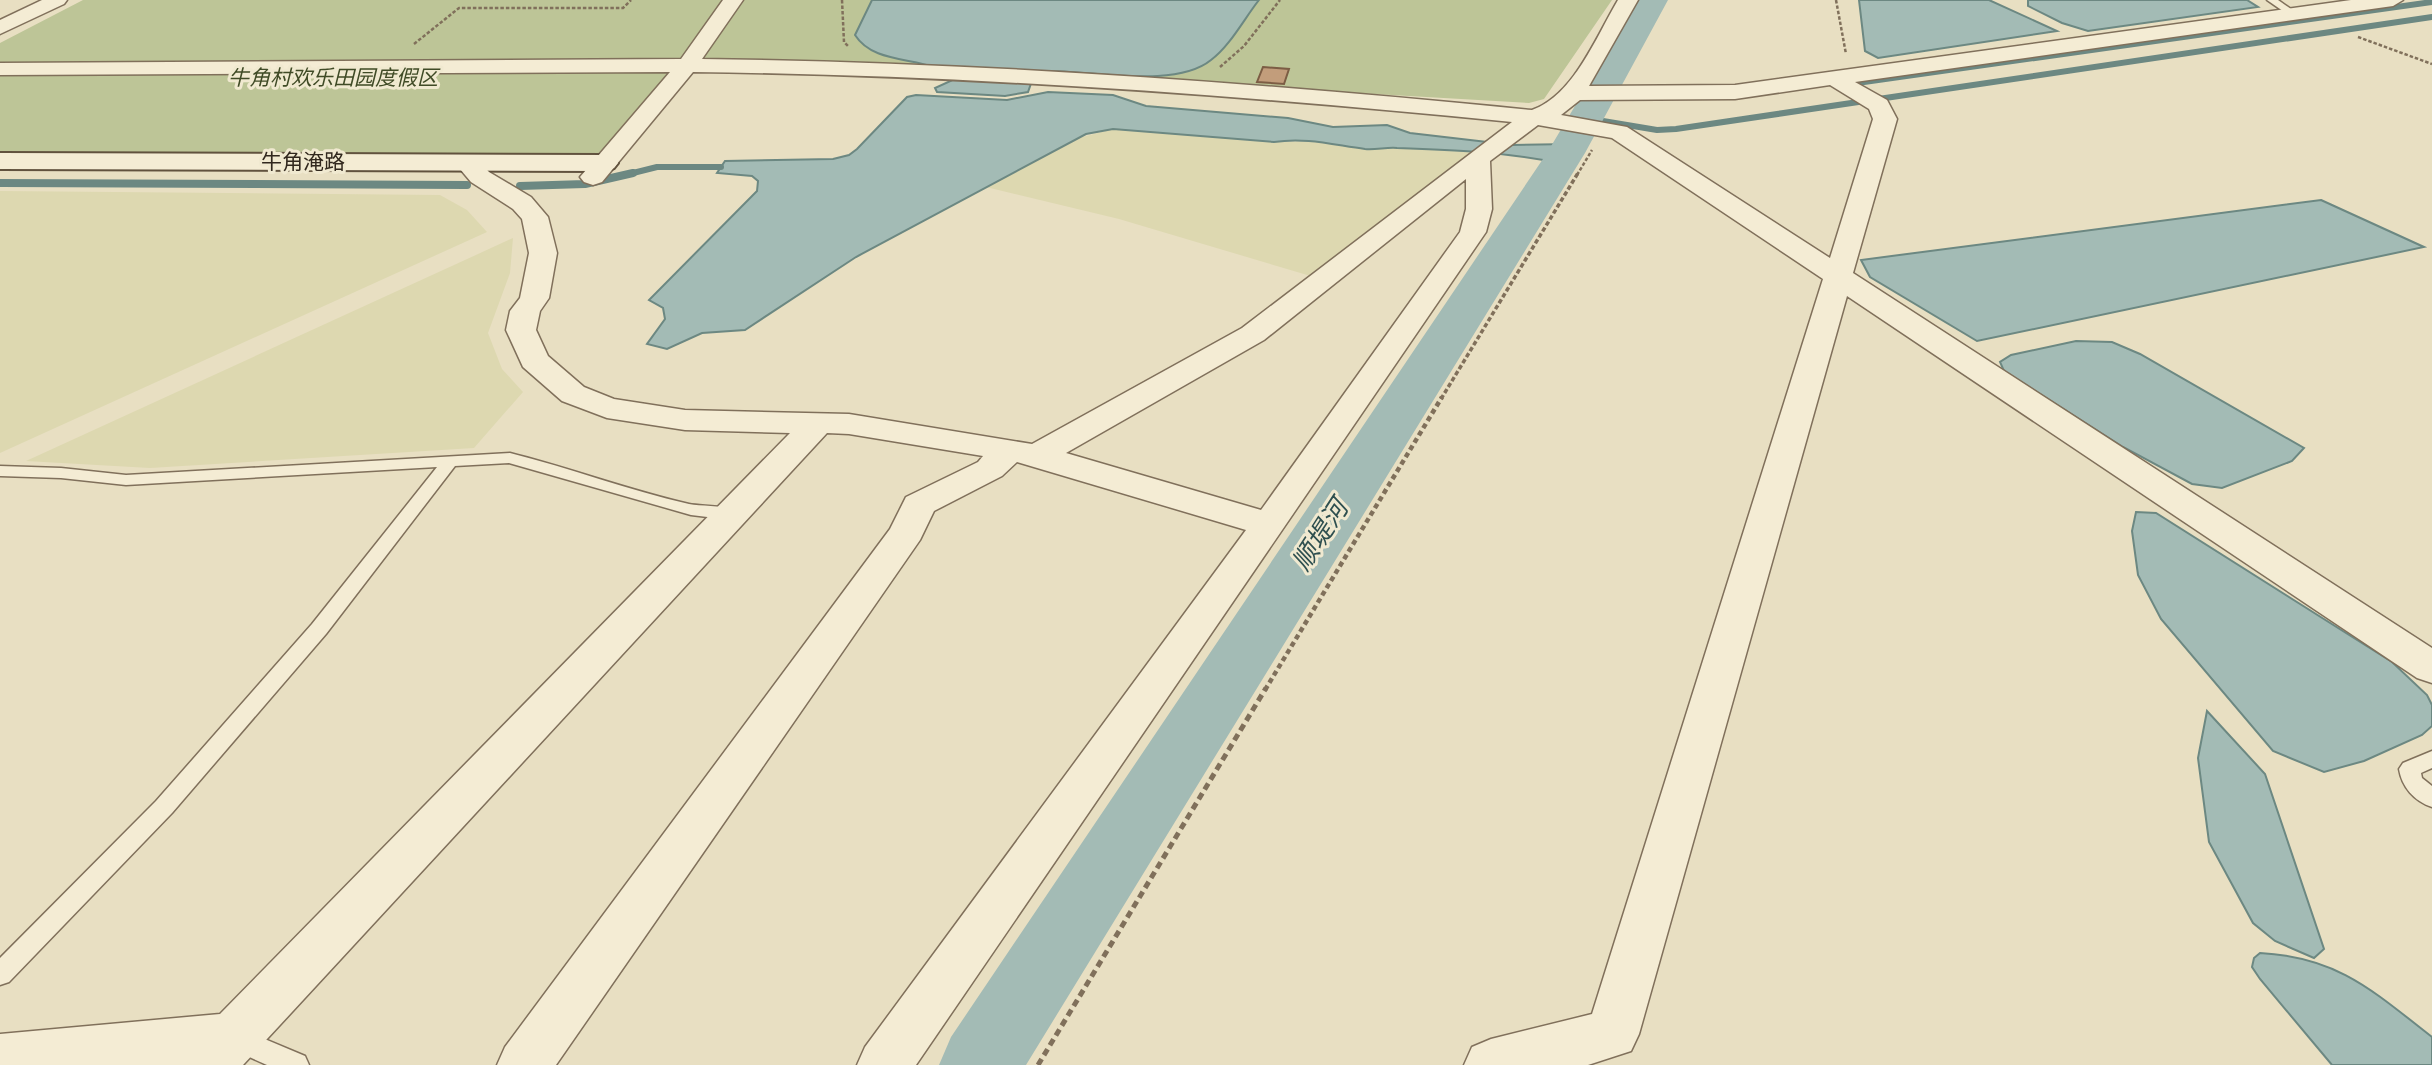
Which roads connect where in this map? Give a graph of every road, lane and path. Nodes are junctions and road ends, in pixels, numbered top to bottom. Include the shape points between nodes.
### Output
1 (57, 0) edge
2 (631, 0) edge
3 (733, 0) edge
4 (1280, 0) edge
5 (1628, 0) edge
6 (1836, 0) edge
7 (2272, 0) edge
8 (2393, 0) edge
9 (2293, 14) junction
10 (0, 29) edge
11 (2358, 37) dead end
12 (2432, 64) edge
13 (687, 65) junction
14 (386, 67) junction
15 (0, 69) edge
16 (1840, 75) junction
17 (1173, 88) junction
18 (1574, 93) junction
19 (1544, 119) junction
20 (1619, 132) junction
21 (1478, 158) junction
22 (0, 161) edge
23 (473, 170) junction
24 (599, 170) joint
25 (0, 175) edge
26 (1838, 276) junction
27 (818, 423) junction
28 (1023, 453) junction
29 (450, 461) junction
30 (0, 471) edge
31 (732, 515) junction
32 (1269, 525) junction
33 (2432, 668) edge
34 (2432, 760) edge
35 (2432, 797) edge
36 (0, 974) edge
37 (220, 1051) edge
38 (0, 1060) edge
39 (296, 1065) edge
40 (524, 1065) edge
41 (884, 1065) edge
42 (1038, 1065) edge
43 (1491, 1065) edge

1 - 10 street
2 - 14 path via 623,8 459,8
3 - 13 street
4 - 17 path via 1222,66
5 - 18 street
6 - 16 path
7 - 9 lane
8 - 9 street
9 - 16 street
11 - 12 path
13 - 14 street
13 - 17 street via 836,67
13 - 24 street
14 - 15 street
16 - 18 street via 1735,92
16 - 26 street via 1883,110 1885,119
17 - 19 street via 1338,98
18 - 19 street
19 - 20 street
19 - 21 street
20 - 26 street
20 - 42 path via 1593,148
21 - 28 street via 1253,334
21 - 32 street via 1479,209 1474,232
22 - 23 street, 牛角淹路
23 - 24 street, 牛角淹路
23 - 25 street, 牛角淹路
23 - 27 street via 535,216 543,253 534,298 521,330 534,359 573,394 607,408 684,420
26 - 33 street
26 - 43 street via 1612,1034
27 - 28 street
27 - 31 street
28 - 32 street
28 - 40 street via 919,505 907,532
29 - 30 lane via 126,480
29 - 31 lane via 510,458 691,510
29 - 36 lane via 319,629 182,786
31 - 37 street
32 - 41 street
34 - 35 lane via 2410,769 2412,782
37 - 38 street
37 - 39 lane

